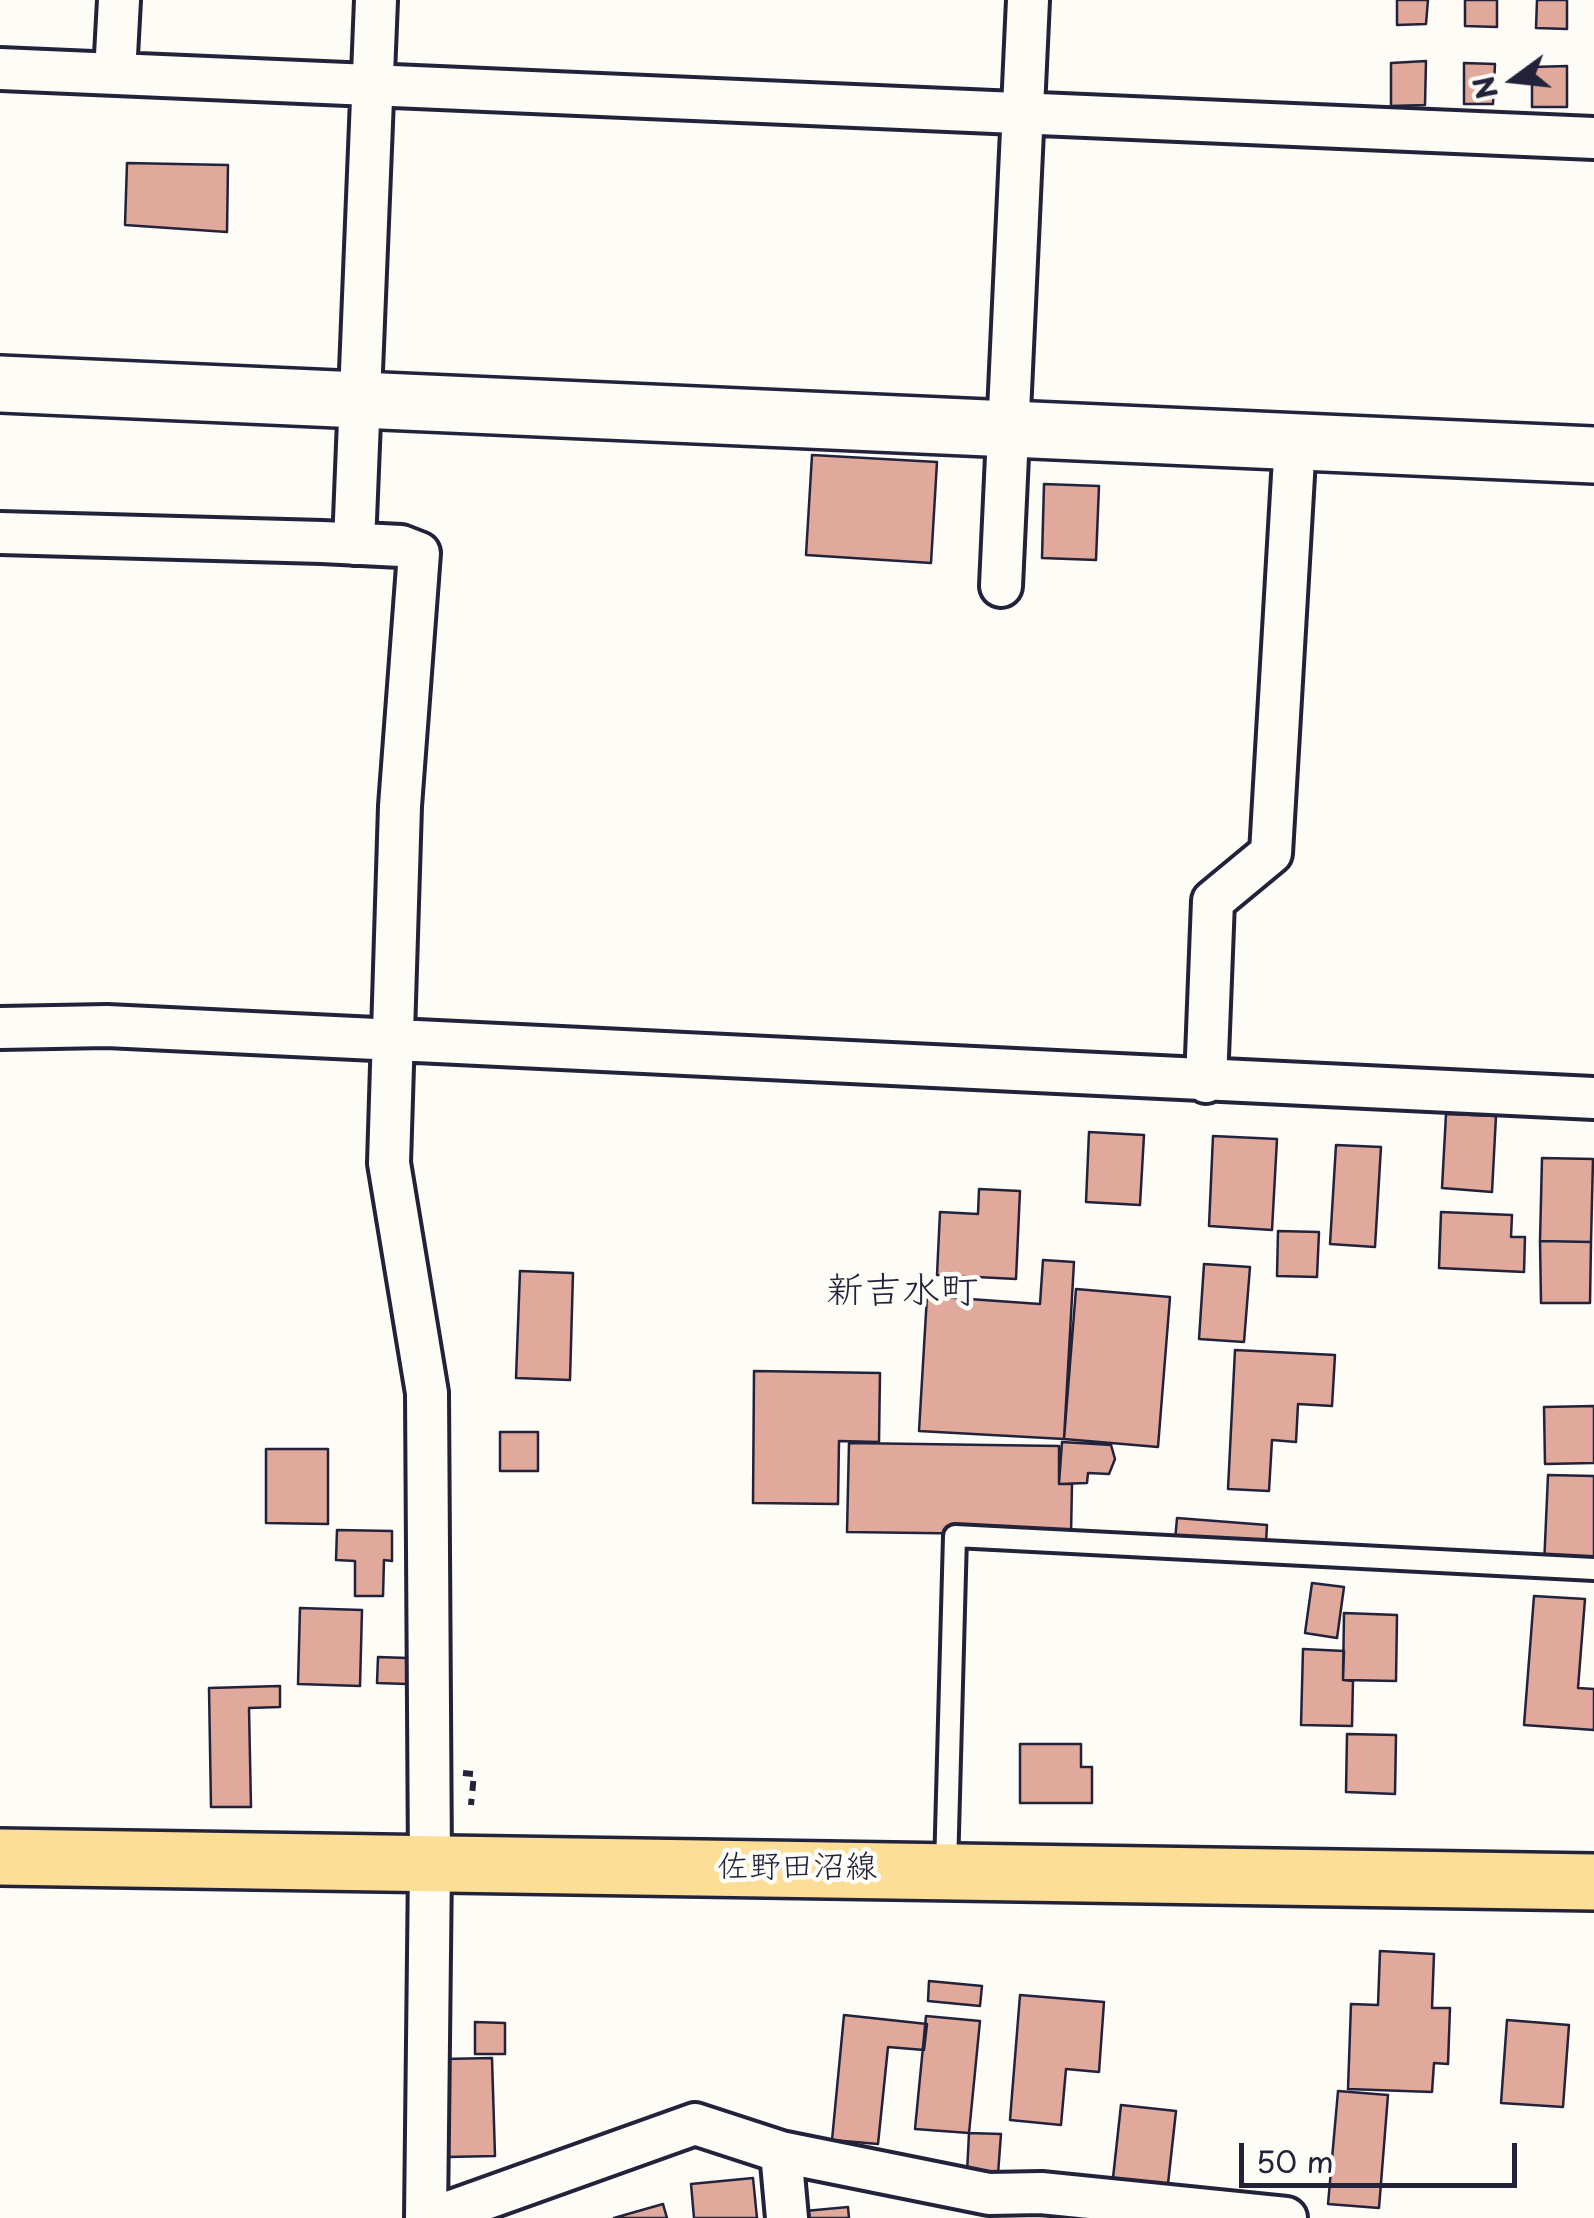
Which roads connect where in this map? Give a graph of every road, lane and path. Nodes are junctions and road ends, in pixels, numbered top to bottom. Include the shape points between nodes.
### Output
1 (120, 0) edge
2 (376, 0) edge
3 (1028, 0) edge
4 (0, 69) edge
5 (116, 74) junction
6 (372, 85) junction
7 (1022, 113) junction
8 (1594, 138) edge
9 (0, 384) edge
10 (362, 400) junction
11 (1009, 428) junction
12 (1295, 442) junction
13 (1594, 455) edge
14 (0, 533) edge
15 (354, 544) junction
16 (1000, 586) dead end
17 (0, 1028) edge
18 (390, 1042) junction
19 (1206, 1082) junction
20 (1594, 1098) edge
21 (1594, 1569) edge
22 (0, 1857) edge
23 (430, 1865) junction
24 (946, 1870) junction
25 (1594, 1882) edge
26 (781, 2152) junction
27 (989, 2206) edge
28 (1165, 2211) edge
29 (428, 2218) edge
30 (787, 2218) edge
31 (1286, 2218) edge

1 - 5 street
2 - 6 street
3 - 7 street
4 - 5 street
5 - 6 street
6 - 7 street
6 - 10 street
7 - 8 street
7 - 11 street
9 - 10 street
10 - 11 street
10 - 15 street
11 - 12 street
11 - 16 street
12 - 13 street
12 - 19 street via 1270,852 1212,901
14 - 15 street
15 - 18 street via 420,553
17 - 18 street via 108,1026
18 - 19 street
18 - 23 street via 389,1163 427,1393
19 - 20 street
21 - 24 lane via 956,1536
22 - 23 main road, 佐野田沼線
23 - 24 main road, 佐野田沼線
23 - 29 street
24 - 25 main road, 佐野田沼線
26 - 27 street
26 - 29 street via 695,2124
26 - 30 street
27 - 28 street via 1040,2193
28 - 31 street

